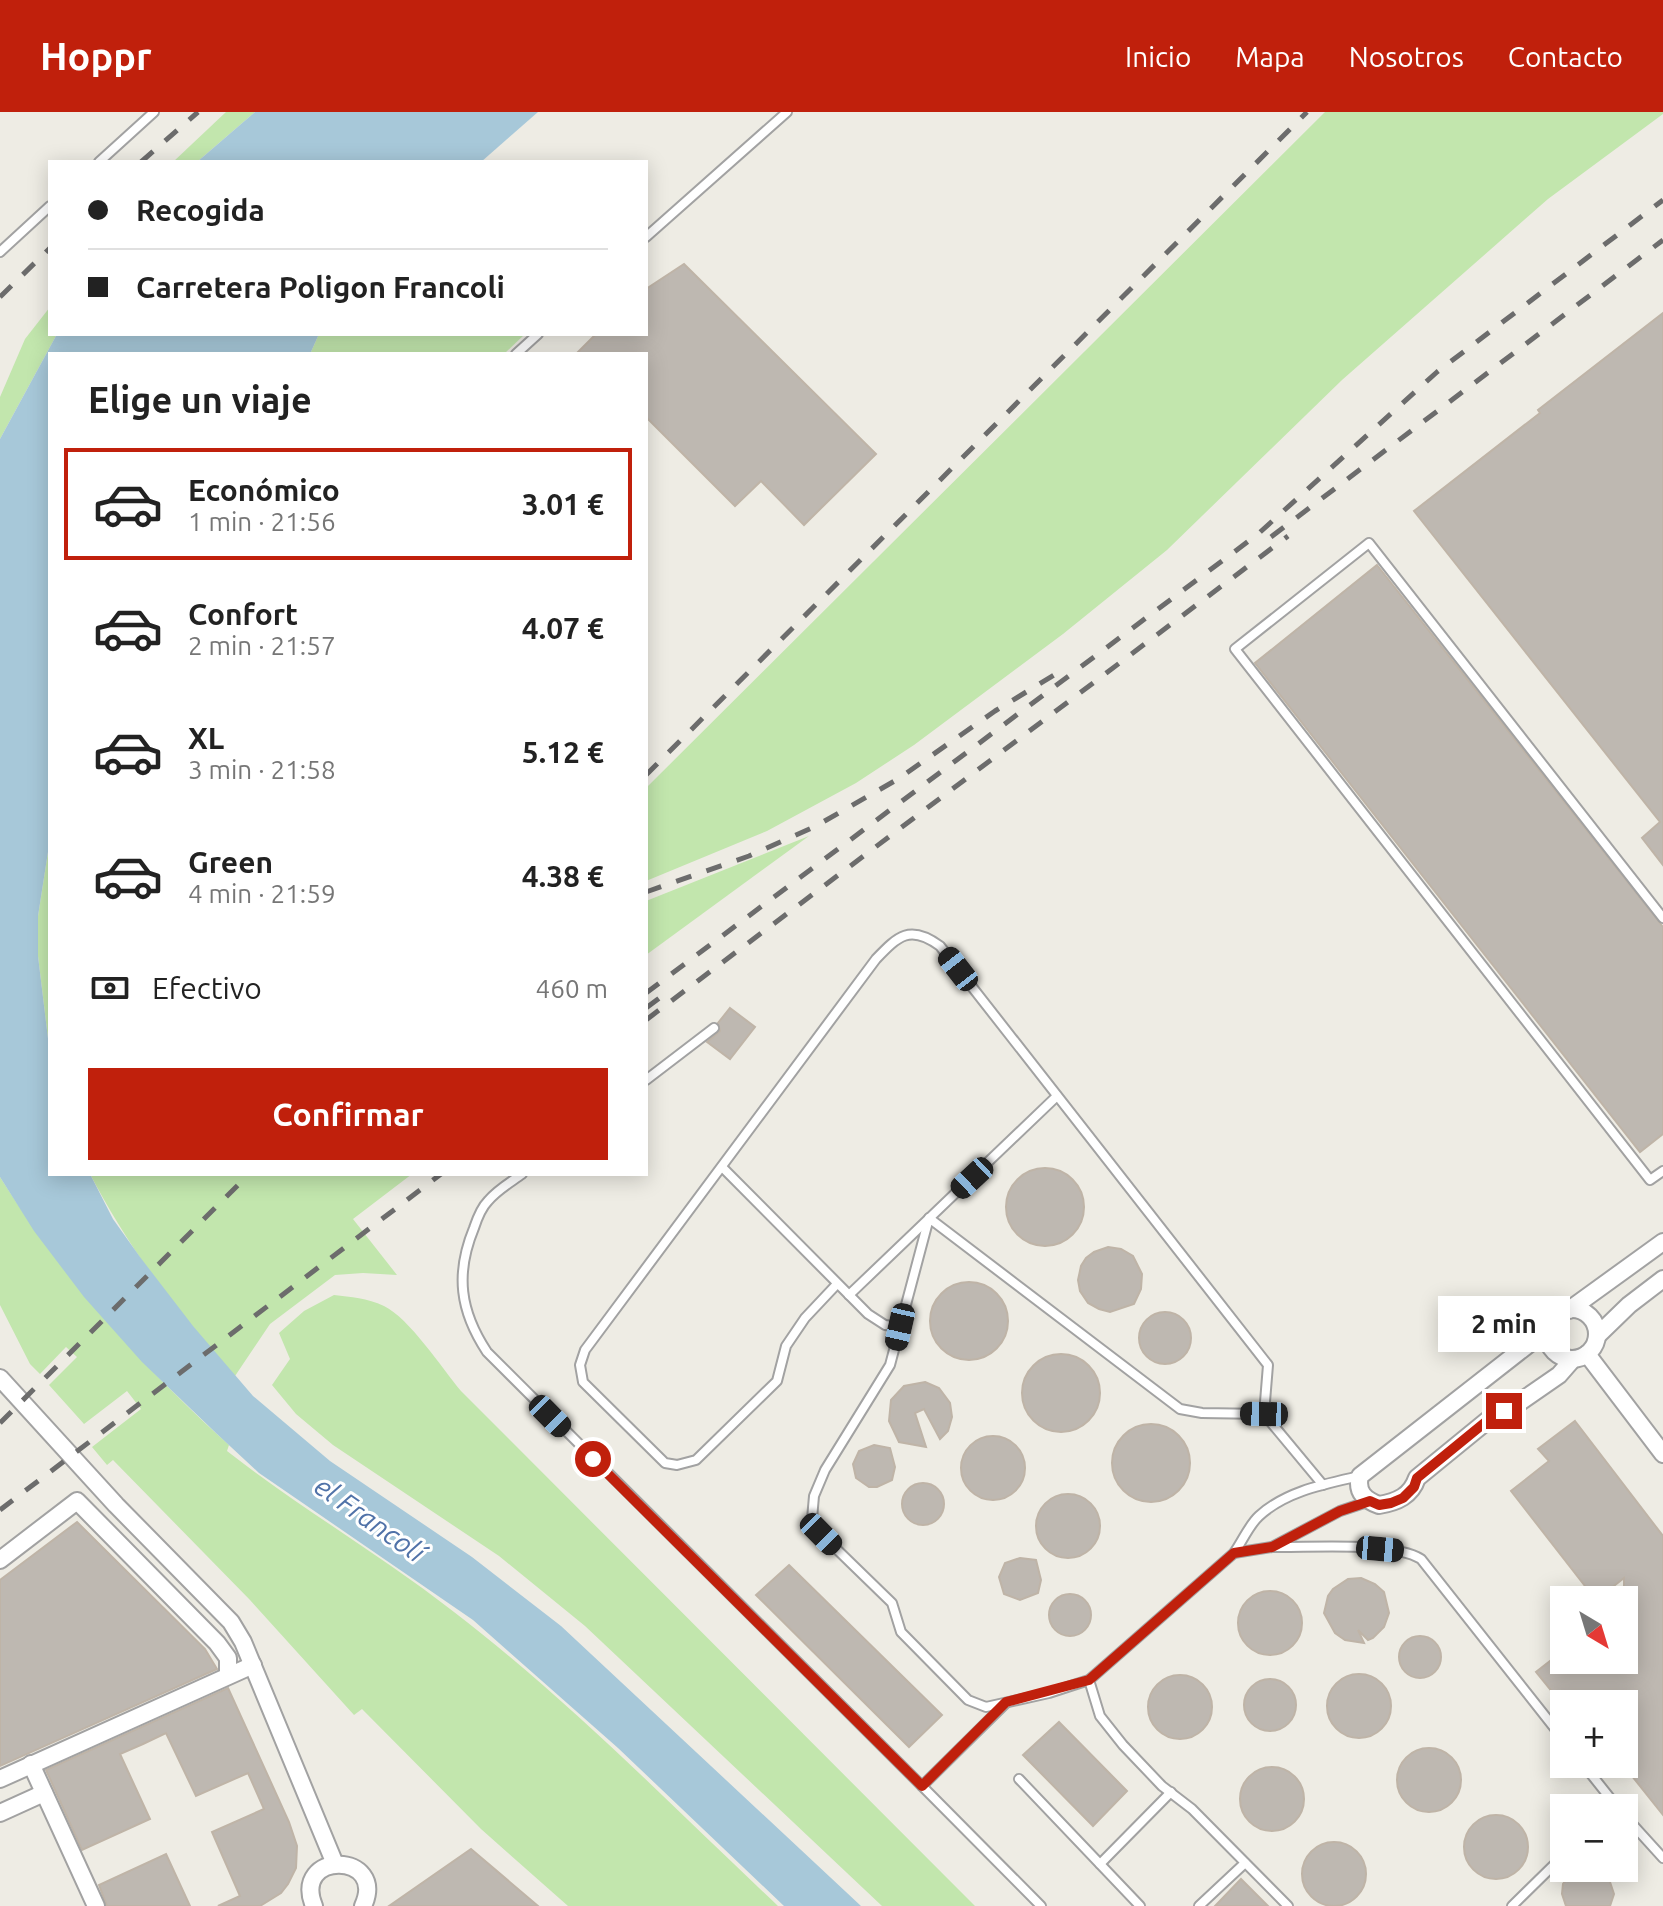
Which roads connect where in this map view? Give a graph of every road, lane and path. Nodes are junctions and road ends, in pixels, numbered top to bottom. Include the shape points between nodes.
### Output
1 (154, 112) edge
2 (787, 112) edge
3 (101, 160) edge
4 (48, 208) edge
5 (648, 235) edge
6 (0, 252) edge
7 (536, 336) edge
8 (518, 352) edge
9 (1663, 918) edge
10 (714, 1028) dead end
11 (648, 1078) edge
12 (1057, 1096) junction
13 (722, 1167) junction
14 (1663, 1171) edge
15 (519, 1176) edge
16 (929, 1218) junction
17 (1663, 1242) edge
18 (1663, 1279) edge
19 (837, 1284) junction
20 (849, 1295) junction
21 (1569, 1310) junction
22 (900, 1327) junction
23 (1548, 1329) junction
24 (1597, 1336) junction
25 (1580, 1356) junction
26 (0, 1378) edge
27 (1264, 1414) junction
28 (1663, 1454) edge
29 (1360, 1476) junction
30 (1323, 1485) junction
31 (1370, 1501) junction
32 (1272, 1547) junction
33 (1234, 1553) junction
34 (0, 1560) edge
35 (253, 1665) junction
36 (228, 1675) junction
37 (1089, 1680) junction
38 (1006, 1702) junction
39 (1550, 1722) edge
40 (31, 1764) junction
41 (0, 1779) edge
42 (1019, 1779) dead end
43 (922, 1786) junction
44 (1171, 1792) junction
45 (44, 1793) junction
46 (0, 1813) edge
47 (1638, 1830) edge
48 (1663, 1858) edge
49 (1245, 1863) junction
50 (335, 1864) junction
51 (1100, 1864) junction
52 (1550, 1869) edge
53 (96, 1906) edge
54 (314, 1906) edge
55 (363, 1906) edge
56 (1041, 1906) edge
57 (1140, 1906) edge
58 (1199, 1906) edge
59 (1288, 1906) edge
60 (1512, 1906) edge

1 - 3 lane
2 - 5 lane
4 - 6 lane
7 - 8 lane
9 - 14 lane via 1369,543 1235,649 1650,1180
10 - 11 lane
12 - 13 lane via 940,946 911,933 896,938 876,959
12 - 16 lane
12 - 27 lane via 1268,1365
13 - 19 lane
13 - 19 lane via 585,1350 580,1365 583,1382 593,1395 665,1463 696,1460 777,1381 786,1346
15 - 43 lane via 488,1200 463,1254 464,1300 475,1334 550,1416
16 - 20 lane
16 - 22 lane
16 - 27 lane via 1180,1409
17 - 21 street
18 - 24 street
19 - 20 lane
20 - 22 lane via 885,1325
21 - 23 street via 1556,1316
21 - 24 street via 1589,1316
22 - 38 lane via 890,1365 825,1470 812,1519 892,1603 901,1632 968,1700 986,1707
23 - 25 street via 1560,1356
23 - 29 street
24 - 25 street via 1593,1348
25 - 28 street
25 - 31 street via 1488,1420 1417,1478 1403,1498 1379,1505
26 - 35 street via 231,1622
27 - 30 lane
29 - 30 lane
29 - 31 street via 1358,1485
30 - 33 lane via 1258,1517
31 - 32 lane
32 - 33 lane
32 - 39 lane via 1409,1551 1421,1559
33 - 37 lane
34 - 36 street via 77,1501 217,1643 228,1658
35 - 36 street
35 - 50 street
36 - 40 street
37 - 38 lane
37 - 44 lane via 1100,1716
38 - 43 lane
40 - 41 street
40 - 45 street
42 - 51 lane
43 - 56 lane
44 - 49 lane
44 - 51 lane
45 - 46 street
45 - 53 street
47 - 48 lane
49 - 58 lane
49 - 59 lane
50 - 54 street via 314,1877
50 - 55 street via 352,1866 364,1878
51 - 57 lane
52 - 60 lane

